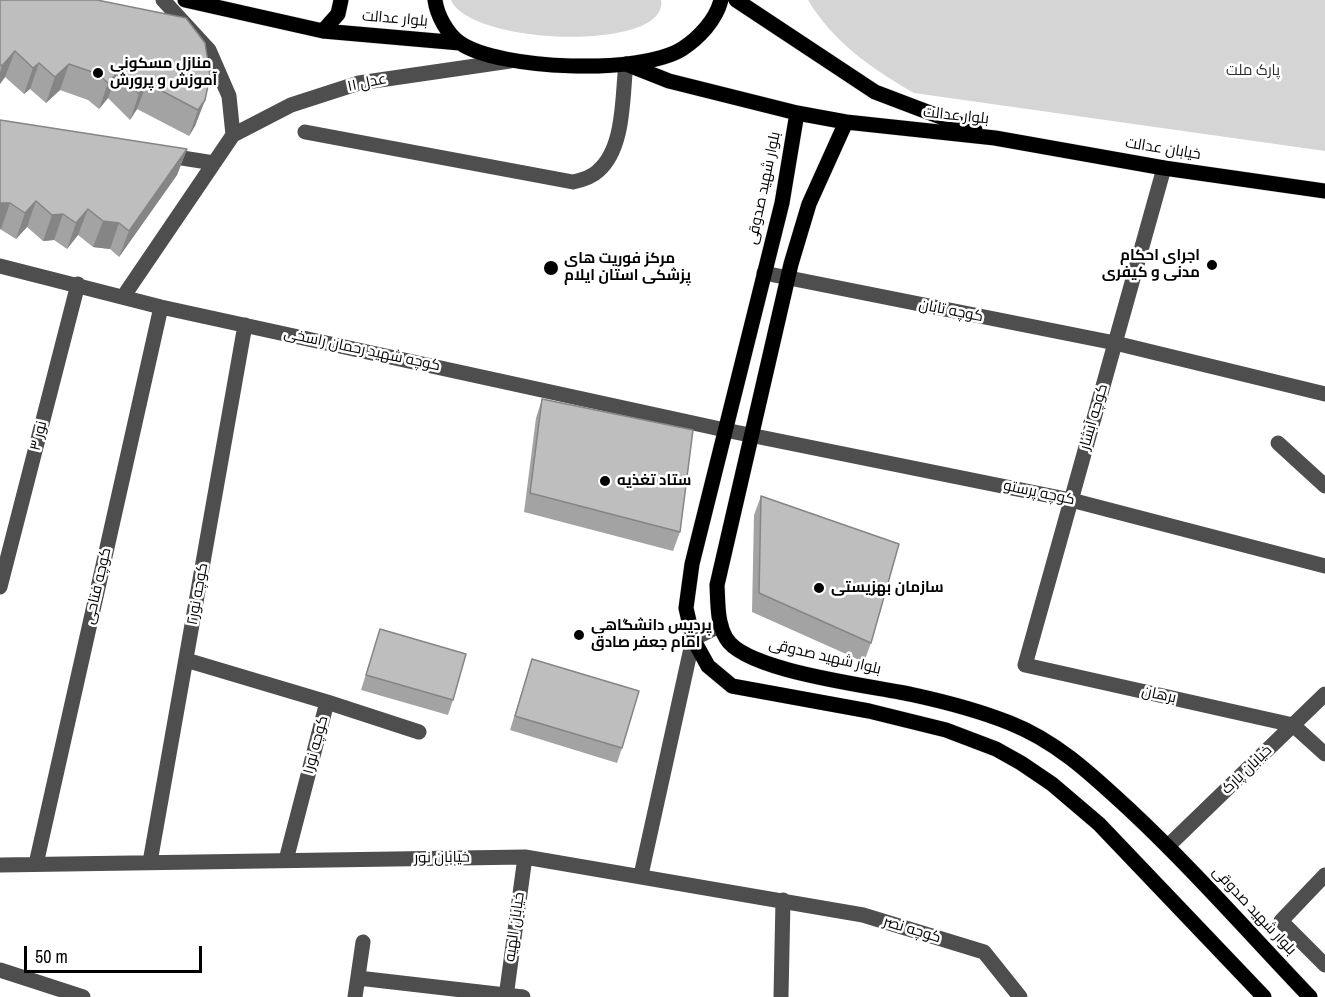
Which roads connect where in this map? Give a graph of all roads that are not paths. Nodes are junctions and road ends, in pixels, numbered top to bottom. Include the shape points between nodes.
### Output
1 (163, 0) edge
2 (185, 0) edge
3 (341, 0) edge
4 (435, 0) edge
5 (721, 0) edge
6 (736, 0) edge
7 (323, 31) junction
8 (460, 43) junction
9 (510, 61) junction
10 (626, 64) junction
11 (797, 113) junction
12 (846, 122) junction
13 (306, 132) dead end
14 (233, 135) junction
15 (995, 138) junction
16 (146, 152) edge
17 (214, 163) junction
18 (1164, 168) junction
19 (1325, 191) edge
20 (0, 266) edge
21 (764, 273) junction
22 (787, 278) junction
23 (78, 284) junction
24 (123, 297) junction
25 (161, 307) junction
26 (245, 325) junction
27 (1115, 343) junction
28 (1325, 394) edge
29 (725, 430) junction
30 (750, 434) junction
31 (1278, 443) dead end
32 (1325, 486) edge
33 (1071, 500) junction
34 (1325, 566) edge
35 (0, 587) edge
36 (721, 625) junction
37 (693, 639) junction
38 (186, 660) junction
39 (1025, 665) joint
40 (1325, 694) edge
41 (327, 702) junction
42 (1293, 724) junction
43 (419, 732) dead end
44 (1325, 754) edge
45 (1168, 846) junction
46 (525, 857) junction
47 (286, 860) junction
48 (150, 862) junction
49 (36, 864) junction
50 (0, 865) edge
51 (641, 875) junction
52 (1325, 875) edge
53 (783, 900) junction
54 (363, 942) dead end
55 (1325, 965) edge
56 (0, 970) edge
57 (358, 978) junction
58 (506, 996) edge
59 (83, 997) edge
60 (355, 997) edge
61 (523, 997) edge
62 (781, 997) edge
63 (1020, 997) edge
64 (1264, 997) edge
65 (1310, 997) edge

1 - 14 street via 209,50 229,96
2 - 7 main road, بلوار عدالت
3 - 7 main road via 338,14
4 - 8 main road via 449,33
5 - 10 main road via 704,30 682,49
6 - 15 main road, بلوار عدالت via 875,92
7 - 8 main road, بلوار عدالت
8 - 9 main road
9 - 10 main road via 572,66
9 - 14 street, عدل ۱۱ via 359,83 291,105
10 - 11 main road, بلوار عدالت via 669,81
10 - 13 street via 616,140 607,162 597,172 573,182
11 - 12 main road, بلوار عدالت
11 - 21 main road, بلوار شهید صدوقی via 782,203
12 - 15 main road, بلوار عدالت
12 - 22 main road, بلوار شهید صدوقی via 809,204
14 - 17 street, عدل ۱۱
15 - 18 main road, خیابان عدالت
16 - 17 street
17 - 24 street, عدل ۱۱
18 - 19 main road, خیابان عدالت
18 - 27 street, کوچه آبشار
20 - 23 street, کوچه شهید رحمان راسخی
21 - 22 street, کوچه تابان
21 - 29 main road, بلوار شهید صدوقی
22 - 27 street, کوچه تابان
22 - 30 main road, بلوار شهید صدوقی
23 - 24 street, کوچه شهید رحمان راسخی
23 - 35 street, نور ۳
24 - 25 street, کوچه شهید رحمان راسخی
25 - 26 street, کوچه شهید رحمان راسخی
25 - 49 street, کوچه فتاحی
26 - 29 street, کوچه شهید رحمان راسخی
26 - 38 street, کوچه نور۲
27 - 28 street, کوچه تابان
27 - 33 street, کوچه آبشار
29 - 30 street, کوچه شهید رحمان راسخی
29 - 37 main road, بلوار شهید صدوقی via 692,564 686,608
30 - 33 street, کوچه پرستو
30 - 36 main road, بلوار شهید صدوقی via 717,585
31 - 32 street
33 - 34 street, کوچه پرستو
33 - 39 street, کوچه آبشار
36 - 37 street
36 - 45 main road, بلوار شهید صدوقی via 726,639 736,649 755,659 915,695 1009,722 1040,737 1082,765
37 - 51 street
37 - 64 main road, بلوار شهید صدوقی via 708,666 732,686 869,711 946,730 1021,763 1099,824
38 - 41 street, کوچه نور۱
38 - 48 street, کوچه نور۲
39 - 42 street, برهان
40 - 42 street, خیابان پارک
41 - 43 street
41 - 47 street, کوچه نور۱
42 - 44 street
42 - 45 street, خیابان پارک
45 - 65 main road, بلوار شهید صدوقی
46 - 47 street, خیابان نور
46 - 51 street, خیابان نور
46 - 58 street, خیابان الهیه
47 - 48 street, خیابان نور
48 - 49 street, خیابان نور
49 - 50 street, خیابان نور
51 - 53 street, کوچه نصر
52 - 55 street via 1281,921
53 - 62 street
53 - 63 street, کوچه نصر via 863,915 984,952
54 - 57 street
56 - 59 street
57 - 58 street
57 - 60 street
58 - 61 street

